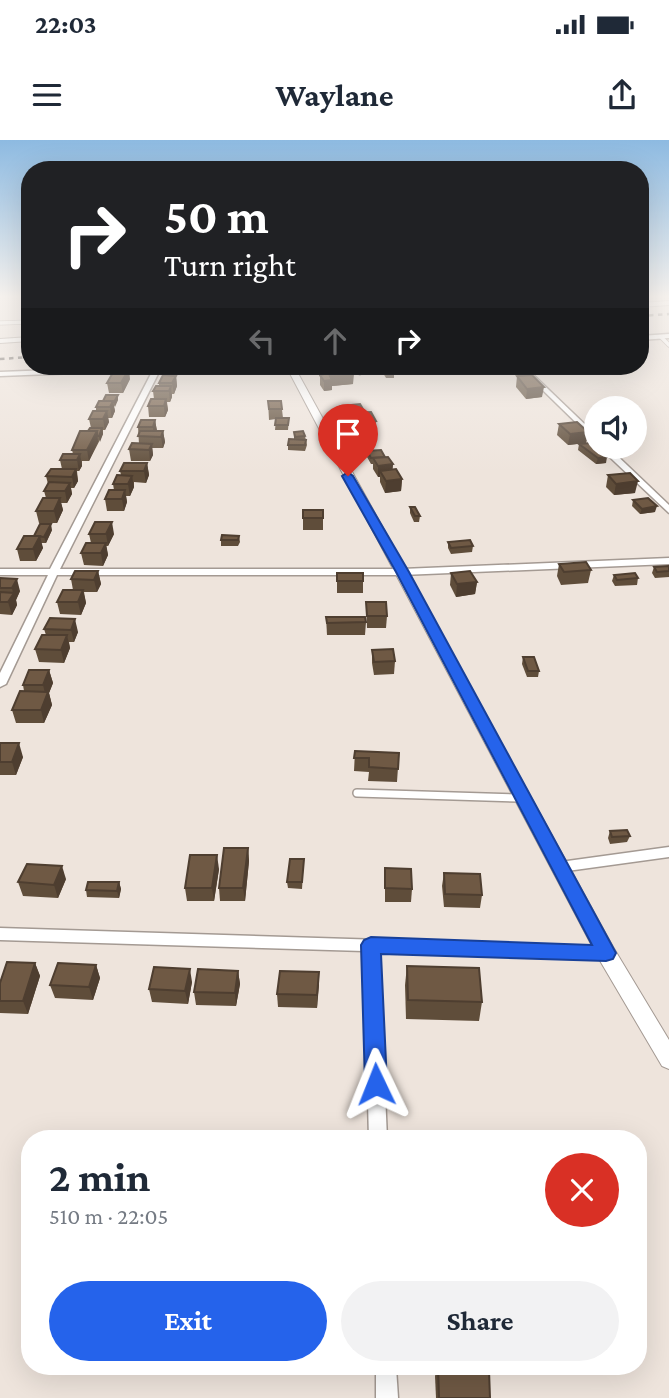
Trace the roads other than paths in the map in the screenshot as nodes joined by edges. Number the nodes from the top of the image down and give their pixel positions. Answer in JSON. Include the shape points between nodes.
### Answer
{"nodes":[{"id":1,"x":21,"y":373,"type":"edge"},
{"id":2,"x":0,"y":374,"type":"edge"},
{"id":3,"x":154,"y":375,"type":"edge"},
{"id":4,"x":294,"y":375,"type":"edge"},
{"id":5,"x":530,"y":375,"type":"edge"},
{"id":6,"x":584,"y":428,"type":"edge"},
{"id":7,"x":616,"y":459,"type":"edge"},
{"id":8,"x":669,"y":510,"type":"edge"},
{"id":9,"x":669,"y":561,"type":"edge"},
{"id":10,"x":0,"y":572,"type":"edge"},
{"id":11,"x":402,"y":572,"type":"junction"},
{"id":12,"x":53,"y":573,"type":"junction"},
{"id":13,"x":0,"y":684,"type":"edge"},
{"id":14,"x":357,"y":793,"type":"dead end"},
{"id":15,"x":523,"y":798,"type":"junction"},
{"id":16,"x":669,"y":852,"type":"edge"},
{"id":17,"x":559,"y":867,"type":"junction"},
{"id":18,"x":0,"y":934,"type":"edge"},
{"id":19,"x":371,"y":945,"type":"junction"},
{"id":20,"x":606,"y":953,"type":"junction"},
{"id":21,"x":669,"y":1059,"type":"edge"},
{"id":22,"x":378,"y":1130,"type":"edge"},
{"id":23,"x":386,"y":1375,"type":"edge"},
{"id":24,"x":387,"y":1398,"type":"edge"}],
"edges":[{"from":1,"to":2,"type":"street"},
{"from":3,"to":12,"type":"street"},
{"from":4,"to":11,"type":"street"},
{"from":5,"to":6,"type":"street"},
{"from":7,"to":8,"type":"street"},
{"from":9,"to":11,"type":"street"},
{"from":10,"to":12,"type":"street"},
{"from":11,"to":12,"type":"street"},
{"from":11,"to":15,"type":"street"},
{"from":12,"to":13,"type":"street"},
{"from":14,"to":15,"type":"lane"},
{"from":15,"to":17,"type":"street"},
{"from":16,"to":17,"type":"street"},
{"from":17,"to":20,"type":"street"},
{"from":18,"to":19,"type":"street"},
{"from":19,"to":20,"type":"street"},
{"from":19,"to":22,"type":"street"},
{"from":20,"to":21,"type":"street"},
{"from":23,"to":24,"type":"street"}]}
